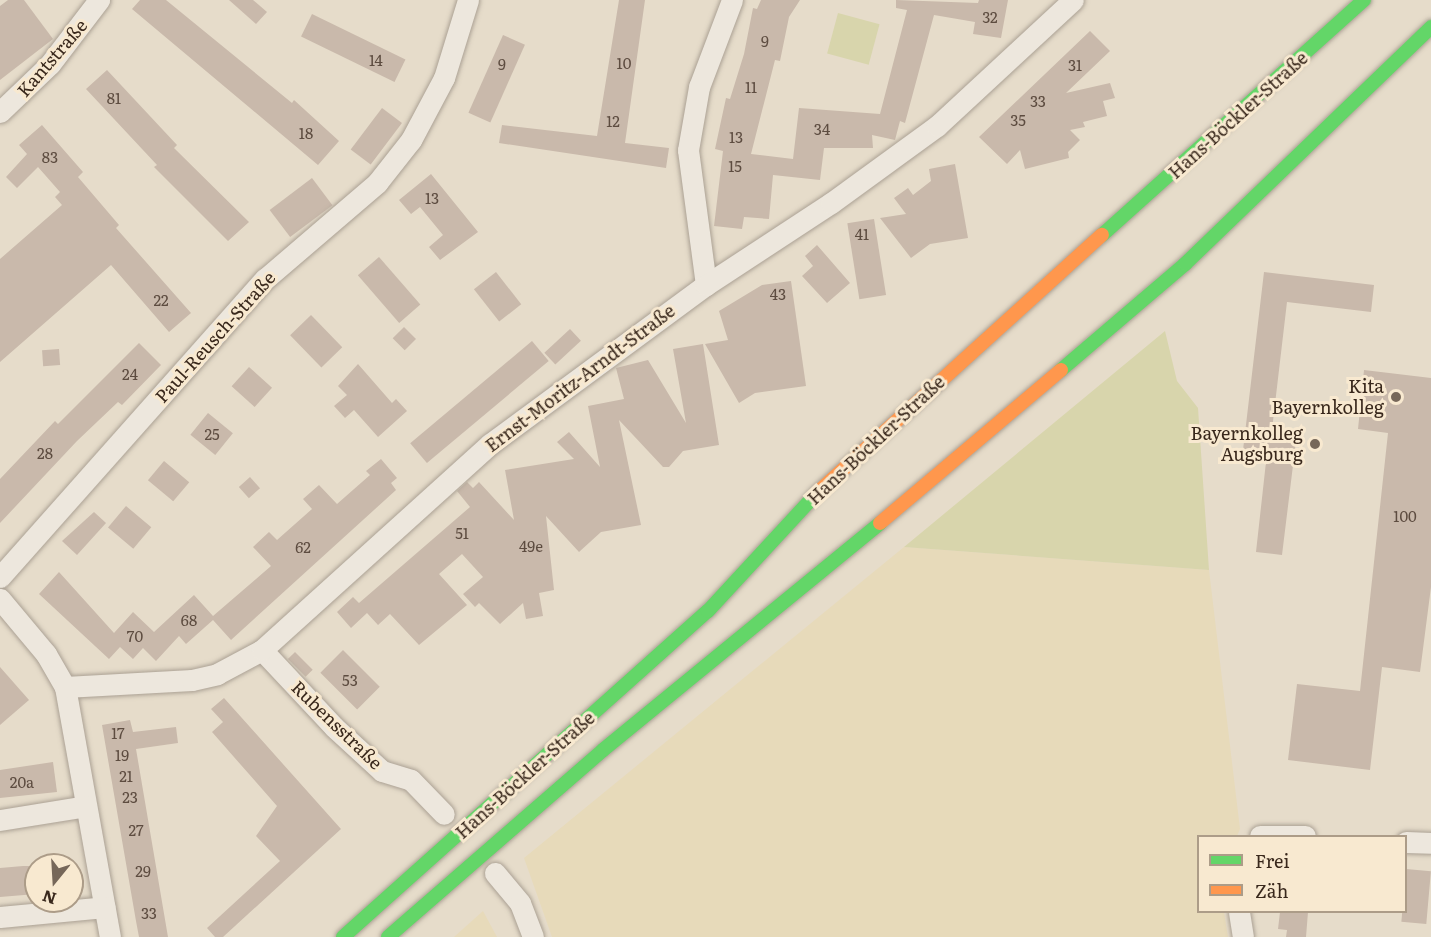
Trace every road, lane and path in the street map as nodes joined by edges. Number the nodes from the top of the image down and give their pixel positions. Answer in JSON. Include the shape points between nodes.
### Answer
{"nodes":[{"id":1,"x":99,"y":0,"type":"edge"},
{"id":2,"x":468,"y":0,"type":"edge"},
{"id":3,"x":732,"y":0,"type":"edge"},
{"id":4,"x":1072,"y":0,"type":"edge"},
{"id":5,"x":1364,"y":0,"type":"edge"},
{"id":6,"x":1431,"y":27,"type":"edge"},
{"id":7,"x":0,"y":112,"type":"edge"},
{"id":8,"x":706,"y":285,"type":"junction"},
{"id":9,"x":0,"y":576,"type":"edge"},
{"id":10,"x":0,"y":599,"type":"edge"},
{"id":11,"x":262,"y":650,"type":"junction"},
{"id":12,"x":65,"y":687,"type":"junction"},
{"id":13,"x":86,"y":806,"type":"junction"},
{"id":14,"x":444,"y":814,"type":"dead end"},
{"id":15,"x":0,"y":820,"type":"edge"},
{"id":16,"x":1407,"y":842,"type":"edge"},
{"id":17,"x":1431,"y":843,"type":"edge"},
{"id":18,"x":495,"y":873,"type":"dead end"},
{"id":19,"x":105,"y":907,"type":"junction"},
{"id":20,"x":1239,"y":913,"type":"edge"},
{"id":21,"x":0,"y":917,"type":"edge"},
{"id":22,"x":110,"y":937,"type":"edge"},
{"id":23,"x":343,"y":937,"type":"edge"},
{"id":24,"x":388,"y":937,"type":"edge"},
{"id":25,"x":533,"y":937,"type":"edge"},
{"id":26,"x":1243,"y":937,"type":"edge"}],
"edges":[{"from":1,"to":7,"type":"street","name":"Kantstraße","via":[[50,64]]},
{"from":2,"to":9,"type":"street","name":"Paul-Reusch-Straße","via":[[444,78],[411,140],[377,183],[265,279]]},
{"from":3,"to":8,"type":"street","via":[[699,87],[688,150]]},
{"from":4,"to":8,"type":"street","name":"Ernst-Moritz-Arndt-Straße","via":[[937,126],[831,203]]},
{"from":5,"to":23,"type":"main road","name":"Hans-Böckler-Straße","via":[[836,473],[708,611]]},
{"from":6,"to":24,"type":"main road","name":"Hans-Böckler-Straße","via":[[1185,264],[810,583],[603,750]]},
{"from":8,"to":11,"type":"street","name":"Ernst-Moritz-Arndt-Straße","via":[[490,444]]},
{"from":10,"to":12,"type":"street","via":[[46,654]]},
{"from":11,"to":12,"type":"street","name":"Ernst-Moritz-Arndt-Straße","via":[[225,670],[192,681]]},
{"from":11,"to":14,"type":"street","name":"Rubensstraße","via":[[382,771],[411,780]]},
{"from":12,"to":13,"type":"street"},
{"from":13,"to":15,"type":"street"},
{"from":13,"to":19,"type":"street"},
{"from":16,"to":17,"type":"street"},
{"from":18,"to":25,"type":"street","via":[[520,903]]},
{"from":19,"to":21,"type":"street"},
{"from":19,"to":22,"type":"street"},
{"from":20,"to":26,"type":"street"}]}
